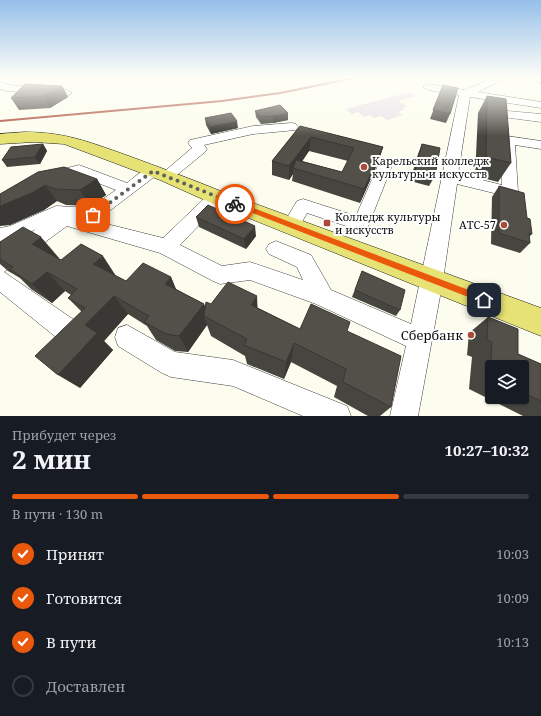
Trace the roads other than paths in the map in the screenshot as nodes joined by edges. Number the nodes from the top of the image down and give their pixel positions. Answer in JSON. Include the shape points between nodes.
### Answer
{"nodes":[{"id":1,"x":464,"y":97,"type":"edge"},
{"id":2,"x":490,"y":97,"type":"edge"},
{"id":3,"x":502,"y":99,"type":"junction"},
{"id":4,"x":541,"y":105,"type":"edge"},
{"id":5,"x":507,"y":115,"type":"junction"},
{"id":6,"x":541,"y":118,"type":"edge"},
{"id":7,"x":292,"y":127,"type":"dead end"},
{"id":8,"x":0,"y":139,"type":"edge"},
{"id":9,"x":507,"y":140,"type":"junction"},
{"id":10,"x":541,"y":145,"type":"edge"},
{"id":11,"x":386,"y":164,"type":"dead end"},
{"id":12,"x":160,"y":173,"type":"junction"},
{"id":13,"x":450,"y":177,"type":"junction"},
{"id":14,"x":43,"y":182,"type":"edge"},
{"id":15,"x":128,"y":189,"type":"junction"},
{"id":16,"x":216,"y":196,"type":"junction"},
{"id":17,"x":292,"y":226,"type":"junction"},
{"id":18,"x":0,"y":235,"type":"edge"},
{"id":19,"x":166,"y":247,"type":"junction"},
{"id":20,"x":276,"y":249,"type":"dead end"},
{"id":21,"x":0,"y":265,"type":"edge"},
{"id":22,"x":0,"y":280,"type":"edge"},
{"id":23,"x":432,"y":280,"type":"junction"},
{"id":24,"x":323,"y":297,"type":"junction"},
{"id":25,"x":541,"y":322,"type":"edge"},
{"id":26,"x":71,"y":332,"type":"edge"},
{"id":27,"x":127,"y":337,"type":"dead end"},
{"id":28,"x":420,"y":340,"type":"junction"},
{"id":29,"x":337,"y":416,"type":"edge"},
{"id":30,"x":404,"y":416,"type":"edge"}],
"edges":[{"from":1,"to":13,"type":"street"},
{"from":2,"to":3,"type":"street"},
{"from":3,"to":4,"type":"street"},
{"from":3,"to":5,"type":"street","via":[[496,108]]},
{"from":5,"to":6,"type":"street"},
{"from":5,"to":9,"type":"street"},
{"from":7,"to":12,"type":"street","via":[[253,130],[195,143],[200,149]]},
{"from":8,"to":12,"type":"main road","via":[[26,137],[67,140]]},
{"from":9,"to":10,"type":"street"},
{"from":9,"to":13,"type":"street","via":[[510,192]]},
{"from":11,"to":17,"type":"street","via":[[361,224],[303,205]]},
{"from":12,"to":15,"type":"street"},
{"from":12,"to":16,"type":"main road"},
{"from":13,"to":23,"type":"street"},
{"from":14,"to":15,"type":"street","via":[[56,175],[79,170]]},
{"from":15,"to":18,"type":"street","via":[[93,215],[56,212],[14,232]]},
{"from":16,"to":17,"type":"main road"},
{"from":16,"to":19,"type":"street"},
{"from":17,"to":23,"type":"main road"},
{"from":19,"to":21,"type":"street","via":[[64,219]]},
{"from":19,"to":24,"type":"street","via":[[220,275],[250,271]]},
{"from":20,"to":24,"type":"street","via":[[304,261]]},
{"from":22,"to":26,"type":"street"},
{"from":23,"to":25,"type":"main road"},
{"from":23,"to":28,"type":"street"},
{"from":24,"to":28,"type":"street"},
{"from":27,"to":29,"type":"street","via":[[171,364],[233,373]]},
{"from":28,"to":30,"type":"street"}]}
